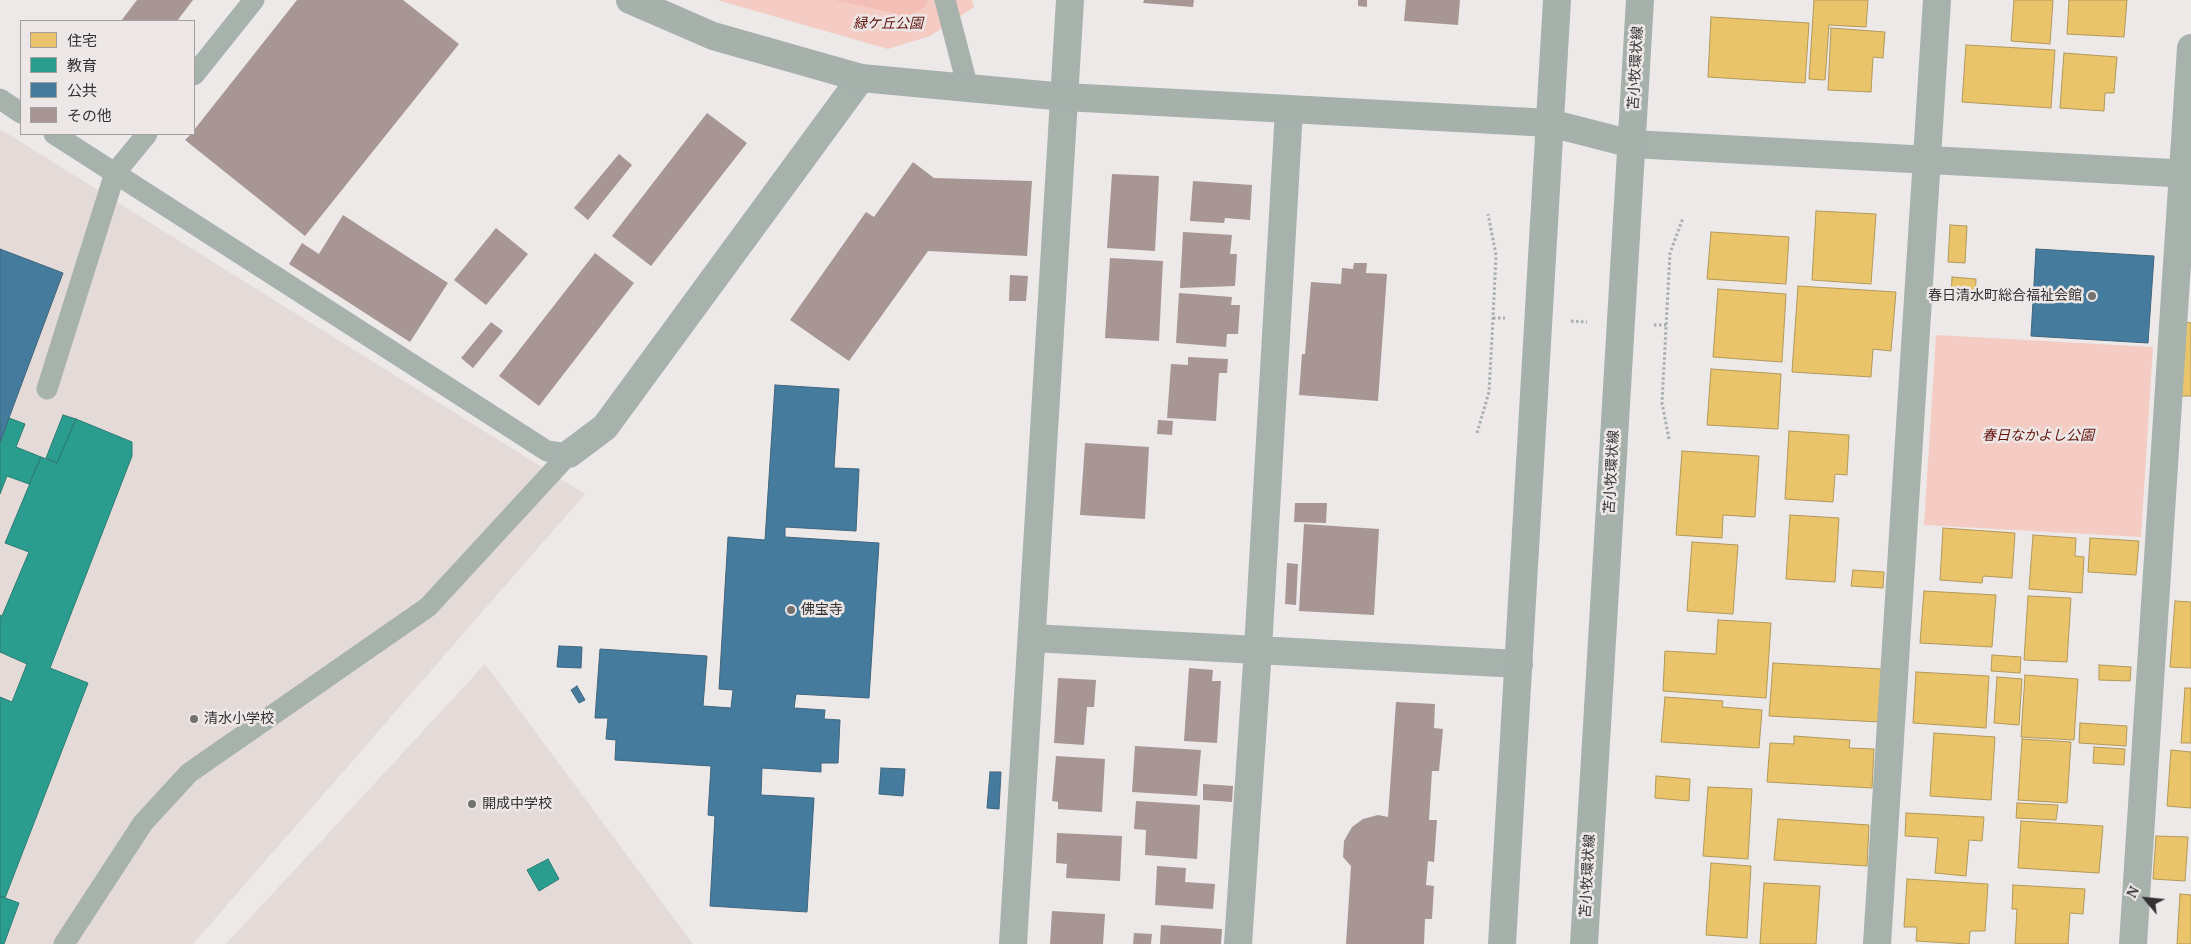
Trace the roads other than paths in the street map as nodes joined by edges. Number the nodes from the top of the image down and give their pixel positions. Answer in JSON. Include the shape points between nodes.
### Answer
{"nodes":[{"id":1,"x":254,"y":0,"type":"edge"},
{"id":2,"x":630,"y":0,"type":"edge"},
{"id":3,"x":945,"y":0,"type":"edge"},
{"id":4,"x":1070,"y":0,"type":"edge"},
{"id":5,"x":1557,"y":0,"type":"edge"},
{"id":6,"x":1640,"y":0,"type":"edge"},
{"id":7,"x":1937,"y":0,"type":"edge"},
{"id":8,"x":2191,"y":48,"type":"edge"},
{"id":9,"x":195,"y":74,"type":"edge"},
{"id":10,"x":861,"y":78,"type":"junction"},
{"id":11,"x":968,"y":88,"type":"junction"},
{"id":12,"x":1065,"y":97,"type":"junction"},
{"id":13,"x":0,"y":99,"type":"edge"},
{"id":14,"x":1289,"y":110,"type":"junction"},
{"id":15,"x":20,"y":112,"type":"edge"},
{"id":16,"x":1550,"y":123,"type":"junction"},
{"id":17,"x":56,"y":135,"type":"edge"},
{"id":18,"x":146,"y":135,"type":"edge"},
{"id":19,"x":1632,"y":144,"type":"junction"},
{"id":20,"x":1927,"y":160,"type":"junction"},
{"id":21,"x":115,"y":173,"type":"junction"},
{"id":22,"x":2187,"y":174,"type":"edge"},
{"id":23,"x":47,"y":388,"type":"dead end"},
{"id":24,"x":568,"y":454,"type":"junction"},
{"id":25,"x":1032,"y":638,"type":"junction"},
{"id":26,"x":1258,"y":649,"type":"junction"},
{"id":27,"x":1519,"y":664,"type":"junction"},
{"id":28,"x":64,"y":944,"type":"edge"},
{"id":29,"x":1013,"y":944,"type":"edge"},
{"id":30,"x":1238,"y":944,"type":"edge"},
{"id":31,"x":1502,"y":944,"type":"edge"},
{"id":32,"x":1584,"y":944,"type":"edge"},
{"id":33,"x":1877,"y":944,"type":"edge"},
{"id":34,"x":2134,"y":944,"type":"edge"}],
"edges":[{"from":1,"to":9,"type":"lane"},
{"from":2,"to":10,"type":"main road","via":[[713,36]]},
{"from":3,"to":11,"type":"lane"},
{"from":4,"to":12,"type":"street"},
{"from":5,"to":16,"type":"main road"},
{"from":6,"to":19,"type":"main road","name":"苫小牧環状線"},
{"from":7,"to":20,"type":"street"},
{"from":8,"to":22,"type":"street"},
{"from":10,"to":11,"type":"main road"},
{"from":10,"to":24,"type":"street","via":[[606,427]]},
{"from":11,"to":12,"type":"main road"},
{"from":12,"to":14,"type":"main road"},
{"from":12,"to":25,"type":"street"},
{"from":13,"to":15,"type":"lane"},
{"from":14,"to":16,"type":"main road"},
{"from":14,"to":26,"type":"street"},
{"from":16,"to":19,"type":"main road"},
{"from":16,"to":27,"type":"main road"},
{"from":17,"to":21,"type":"lane"},
{"from":18,"to":21,"type":"lane"},
{"from":19,"to":20,"type":"street"},
{"from":19,"to":32,"type":"main road","name":"苫小牧環状線"},
{"from":20,"to":22,"type":"street"},
{"from":20,"to":33,"type":"street"},
{"from":21,"to":23,"type":"lane"},
{"from":21,"to":24,"type":"lane","via":[[547,451]]},
{"from":22,"to":34,"type":"street"},
{"from":24,"to":28,"type":"lane","via":[[428,607],[189,773],[143,823]]},
{"from":25,"to":26,"type":"street"},
{"from":25,"to":29,"type":"street"},
{"from":26,"to":27,"type":"street"},
{"from":26,"to":30,"type":"street"},
{"from":27,"to":31,"type":"main road"}]}
